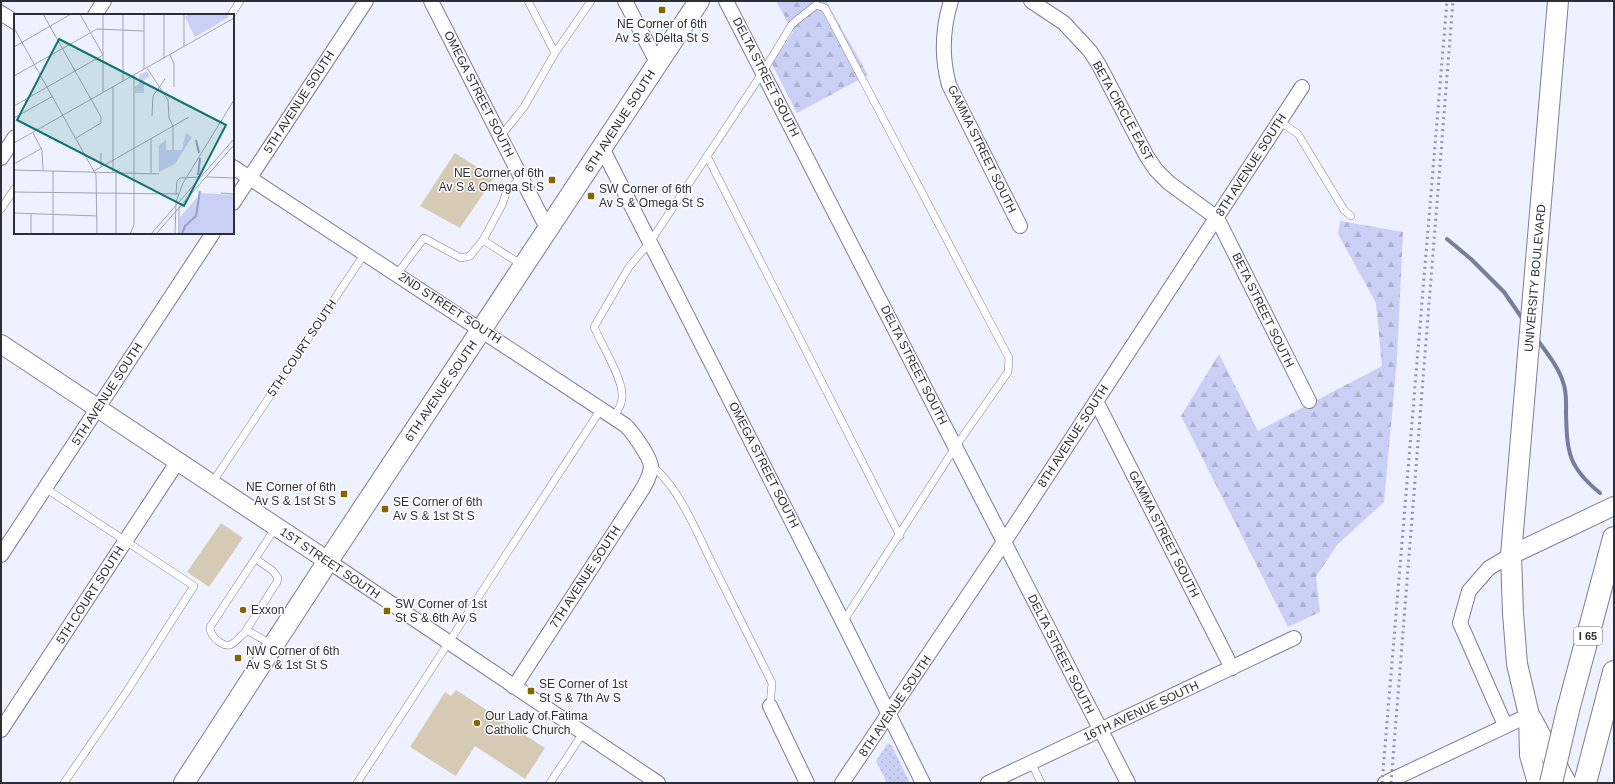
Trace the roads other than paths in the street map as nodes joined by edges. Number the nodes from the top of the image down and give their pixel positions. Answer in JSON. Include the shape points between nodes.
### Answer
{"nodes":[{"id":1,"x":104,"y":1,"type":"edge"},
{"id":2,"x":240,"y":1,"type":"edge"},
{"id":3,"x":366,"y":1,"type":"edge"},
{"id":4,"x":431,"y":1,"type":"edge"},
{"id":5,"x":528,"y":1,"type":"edge"},
{"id":6,"x":591,"y":1,"type":"edge"},
{"id":7,"x":625,"y":1,"type":"edge"},
{"id":8,"x":699,"y":1,"type":"edge"},
{"id":9,"x":726,"y":1,"type":"edge"},
{"id":10,"x":951,"y":1,"type":"edge"},
{"id":11,"x":1032,"y":1,"type":"edge"},
{"id":12,"x":1558,"y":1,"type":"edge"},
{"id":13,"x":1,"y":13,"type":"edge"},
{"id":14,"x":96,"y":14,"type":"edge"},
{"id":15,"x":232,"y":14,"type":"edge"},
{"id":16,"x":14,"y":21,"type":"edge"},
{"id":17,"x":555,"y":53,"type":"junction"},
{"id":18,"x":658,"y":64,"type":"junction"},
{"id":19,"x":763,"y":72,"type":"junction"},
{"id":20,"x":1302,"y":87,"type":"dead end"},
{"id":21,"x":1279,"y":121,"type":"junction"},
{"id":22,"x":500,"y":137,"type":"junction"},
{"id":23,"x":14,"y":138,"type":"edge"},
{"id":24,"x":602,"y":148,"type":"junction"},
{"id":25,"x":707,"y":156,"type":"junction"},
{"id":26,"x":1,"y":158,"type":"edge"},
{"id":27,"x":234,"y":168,"type":"edge"},
{"id":28,"x":521,"y":177,"type":"junction"},
{"id":29,"x":250,"y":178,"type":"junction"},
{"id":30,"x":14,"y":190,"type":"edge"},
{"id":31,"x":234,"y":202,"type":"edge"},
{"id":32,"x":1,"y":209,"type":"edge"},
{"id":33,"x":1351,"y":216,"type":"dead end"},
{"id":34,"x":1217,"y":218,"type":"junction"},
{"id":35,"x":1020,"y":226,"type":"dead end"},
{"id":36,"x":548,"y":230,"type":"junction"},
{"id":37,"x":212,"y":234,"type":"edge"},
{"id":38,"x":483,"y":240,"type":"junction"},
{"id":39,"x":650,"y":242,"type":"junction"},
{"id":40,"x":365,"y":253,"type":"junction"},
{"id":41,"x":524,"y":266,"type":"junction"},
{"id":42,"x":397,"y":274,"type":"junction"},
{"id":43,"x":482,"y":329,"type":"junction"},
{"id":44,"x":2,"y":348,"type":"edge"},
{"id":45,"x":1096,"y":401,"type":"junction"},
{"id":46,"x":1309,"y":402,"type":"dead end"},
{"id":47,"x":98,"y":408,"type":"junction"},
{"id":48,"x":601,"y":409,"type":"junction"},
{"id":49,"x":614,"y":417,"type":"junction"},
{"id":50,"x":956,"y":446,"type":"junction"},
{"id":51,"x":178,"y":461,"type":"junction"},
{"id":52,"x":651,"y":465,"type":"junction"},
{"id":53,"x":212,"y":483,"type":"junction"},
{"id":54,"x":45,"y":488,"type":"junction"},
{"id":55,"x":1614,"y":506,"type":"edge"},
{"id":56,"x":277,"y":526,"type":"junction"},
{"id":57,"x":900,"y":536,"type":"junction"},
{"id":58,"x":1614,"y":538,"type":"edge"},
{"id":59,"x":126,"y":541,"type":"junction"},
{"id":60,"x":1004,"y":542,"type":"junction"},
{"id":61,"x":1,"y":555,"type":"edge"},
{"id":62,"x":1511,"y":555,"type":"junction"},
{"id":63,"x":256,"y":559,"type":"junction"},
{"id":64,"x":328,"y":561,"type":"junction"},
{"id":65,"x":843,"y":622,"type":"junction"},
{"id":66,"x":245,"y":632,"type":"junction"},
{"id":67,"x":1294,"y":638,"type":"dead end"},
{"id":68,"x":449,"y":643,"type":"junction"},
{"id":69,"x":273,"y":645,"type":"junction"},
{"id":70,"x":1232,"y":668,"type":"junction"},
{"id":71,"x":1614,"y":672,"type":"edge"},
{"id":72,"x":514,"y":687,"type":"junction"},
{"id":73,"x":770,"y":706,"type":"joint"},
{"id":74,"x":890,"y":714,"type":"junction"},
{"id":75,"x":1529,"y":715,"type":"junction"},
{"id":76,"x":1505,"y":725,"type":"junction"},
{"id":77,"x":1,"y":730,"type":"edge"},
{"id":78,"x":1100,"y":730,"type":"junction"},
{"id":79,"x":583,"y":733,"type":"junction"},
{"id":80,"x":1031,"y":762,"type":"junction"},
{"id":81,"x":64,"y":783,"type":"edge"},
{"id":82,"x":184,"y":783,"type":"edge"},
{"id":83,"x":357,"y":783,"type":"edge"},
{"id":84,"x":550,"y":783,"type":"edge"},
{"id":85,"x":658,"y":783,"type":"edge"},
{"id":86,"x":807,"y":783,"type":"edge"},
{"id":87,"x":842,"y":783,"type":"edge"},
{"id":88,"x":923,"y":783,"type":"edge"},
{"id":89,"x":988,"y":783,"type":"edge"},
{"id":90,"x":1041,"y":783,"type":"edge"},
{"id":91,"x":1128,"y":783,"type":"edge"},
{"id":92,"x":1385,"y":783,"type":"edge"},
{"id":93,"x":1538,"y":783,"type":"edge"},
{"id":94,"x":1550,"y":783,"type":"edge"},
{"id":95,"x":1566,"y":783,"type":"edge"},
{"id":96,"x":1585,"y":783,"type":"edge"}],
"edges":[{"from":1,"to":14,"type":"street"},
{"from":2,"to":15,"type":"lane"},
{"from":3,"to":29,"type":"street","name":"5TH AVENUE SOUTH"},
{"from":4,"to":22,"type":"street","name":"OMEGA STREET SOUTH"},
{"from":5,"to":17,"type":"lane"},
{"from":6,"to":17,"type":"lane"},
{"from":7,"to":18,"type":"street"},
{"from":8,"to":18,"type":"main road","name":"6TH AVENUE SOUTH"},
{"from":9,"to":19,"type":"street","name":"DELTA STREET SOUTH"},
{"from":10,"to":35,"type":"street","name":"GAMMA STREET SOUTH","via":[[942,50],[949,85]]},
{"from":11,"to":34,"type":"street","name":"BETA CIRCLE EAST","via":[[1064,23],[1090,51],[1156,170],[1169,183]]},
{"from":12,"to":62,"type":"main road","name":"UNIVERSITY BOULEVARD"},
{"from":13,"to":16,"type":"street"},
{"from":17,"to":22,"type":"lane","via":[[524,108]]},
{"from":18,"to":24,"type":"main road","name":"6TH AVENUE SOUTH"},
{"from":19,"to":25,"type":"lane"},
{"from":19,"to":50,"type":"street","name":"DELTA STREET SOUTH"},
{"from":19,"to":50,"type":"lane","via":[[792,24],[816,5],[825,8],[1009,358],[1008,372]]},
{"from":20,"to":21,"type":"street","name":"8TH AVENUE SOUTH"},
{"from":21,"to":33,"type":"lane","via":[[1298,134],[1344,210]]},
{"from":21,"to":34,"type":"street","name":"8TH AVENUE SOUTH"},
{"from":22,"to":28,"type":"street","name":"OMEGA STREET SOUTH"},
{"from":23,"to":26,"type":"street"},
{"from":24,"to":36,"type":"main road","name":"6TH AVENUE SOUTH"},
{"from":24,"to":39,"type":"street","name":"OMEGA STREET SOUTH"},
{"from":25,"to":39,"type":"lane"},
{"from":25,"to":57,"type":"lane"},
{"from":27,"to":29,"type":"street","name":"2ND STREET SOUTH"},
{"from":28,"to":36,"type":"street","name":"OMEGA STREET SOUTH"},
{"from":28,"to":38,"type":"lane","via":[[506,193]]},
{"from":29,"to":31,"type":"street","name":"5TH AVENUE SOUTH"},
{"from":29,"to":40,"type":"street","name":"2ND STREET SOUTH"},
{"from":30,"to":32,"type":"lane"},
{"from":34,"to":45,"type":"street","name":"8TH AVENUE SOUTH"},
{"from":34,"to":46,"type":"street","name":"BETA STREET SOUTH"},
{"from":36,"to":41,"type":"main road","name":"6TH AVENUE SOUTH"},
{"from":37,"to":47,"type":"street","name":"5TH AVENUE SOUTH"},
{"from":38,"to":41,"type":"lane"},
{"from":38,"to":42,"type":"lane","via":[[470,256],[461,258],[424,238]]},
{"from":39,"to":49,"type":"lane","via":[[629,267],[594,327],[620,383],[621,404]]},
{"from":39,"to":65,"type":"street","name":"OMEGA STREET SOUTH"},
{"from":40,"to":42,"type":"street","name":"2ND STREET SOUTH"},
{"from":40,"to":53,"type":"lane","name":"5TH COURT SOUTH"},
{"from":41,"to":43,"type":"main road","name":"6TH AVENUE SOUTH"},
{"from":42,"to":43,"type":"street","name":"2ND STREET SOUTH"},
{"from":43,"to":48,"type":"street","name":"2ND STREET SOUTH"},
{"from":43,"to":64,"type":"main road","name":"6TH AVENUE SOUTH"},
{"from":44,"to":47,"type":"street","name":"1ST STREET SOUTH"},
{"from":45,"to":60,"type":"street","name":"8TH AVENUE SOUTH"},
{"from":45,"to":70,"type":"street","name":"GAMMA STREET SOUTH"},
{"from":47,"to":51,"type":"street","name":"1ST STREET SOUTH"},
{"from":47,"to":54,"type":"street","name":"5TH AVENUE SOUTH"},
{"from":48,"to":49,"type":"street","name":"2ND STREET SOUTH"},
{"from":48,"to":68,"type":"lane"},
{"from":49,"to":52,"type":"street","name":"2ND STREET SOUTH","via":[[632,430]]},
{"from":50,"to":57,"type":"lane"},
{"from":50,"to":60,"type":"street","name":"DELTA STREET SOUTH"},
{"from":51,"to":53,"type":"street","name":"1ST STREET SOUTH"},
{"from":51,"to":59,"type":"street","name":"5TH COURT SOUTH"},
{"from":52,"to":72,"type":"street","name":"7TH AVENUE SOUTH","via":[[649,478],[640,493]]},
{"from":52,"to":73,"type":"lane","via":[[662,473],[671,485],[772,683]]},
{"from":53,"to":56,"type":"street","name":"1ST STREET SOUTH"},
{"from":54,"to":59,"type":"lane"},
{"from":54,"to":61,"type":"street","name":"5TH AVENUE SOUTH"},
{"from":55,"to":62,"type":"street"},
{"from":56,"to":63,"type":"lane"},
{"from":56,"to":64,"type":"street","name":"1ST STREET SOUTH"},
{"from":57,"to":65,"type":"lane"},
{"from":58,"to":94,"type":"highway","number":"I 65","bridge":true},
{"from":59,"to":77,"type":"street","name":"5TH COURT SOUTH"},
{"from":59,"to":81,"type":"lane","via":[[194,586]]},
{"from":60,"to":74,"type":"street","name":"8TH AVENUE SOUTH"},
{"from":60,"to":78,"type":"street","name":"DELTA STREET SOUTH"},
{"from":62,"to":75,"type":"main road","name":"UNIVERSITY BOULEVARD","via":[[1518,664]]},
{"from":62,"to":76,"type":"street","via":[[1489,568],[1469,591],[1460,623]]},
{"from":63,"to":66,"type":"lane","via":[[273,571],[278,582]]},
{"from":63,"to":66,"type":"lane","via":[[210,627],[214,637],[224,645],[233,644]]},
{"from":64,"to":68,"type":"street","name":"1ST STREET SOUTH"},
{"from":64,"to":69,"type":"main road","name":"6TH AVENUE SOUTH"},
{"from":65,"to":74,"type":"street","name":"OMEGA STREET SOUTH"},
{"from":66,"to":69,"type":"lane","via":[[250,632]]},
{"from":67,"to":70,"type":"street","name":"16TH AVENUE SOUTH"},
{"from":68,"to":72,"type":"street","name":"1ST STREET SOUTH"},
{"from":68,"to":83,"type":"lane"},
{"from":69,"to":82,"type":"main road","name":"6TH AVENUE SOUTH"},
{"from":70,"to":78,"type":"street","name":"16TH AVENUE SOUTH"},
{"from":71,"to":96,"type":"highway"},
{"from":72,"to":79,"type":"street","name":"1ST STREET SOUTH"},
{"from":73,"to":86,"type":"street"},
{"from":74,"to":87,"type":"street","name":"8TH AVENUE SOUTH"},
{"from":74,"to":88,"type":"street","name":"OMEGA STREET SOUTH"},
{"from":75,"to":76,"type":"street"},
{"from":75,"to":93,"type":"main road","via":[[1530,755]]},
{"from":75,"to":95,"type":"main road"},
{"from":76,"to":92,"type":"street"},
{"from":78,"to":80,"type":"street","name":"16TH AVENUE SOUTH"},
{"from":78,"to":91,"type":"street"},
{"from":79,"to":84,"type":"lane"},
{"from":79,"to":85,"type":"street","name":"1ST STREET SOUTH"},
{"from":80,"to":89,"type":"street","name":"16TH AVENUE SOUTH"},
{"from":80,"to":90,"type":"lane"}]}
